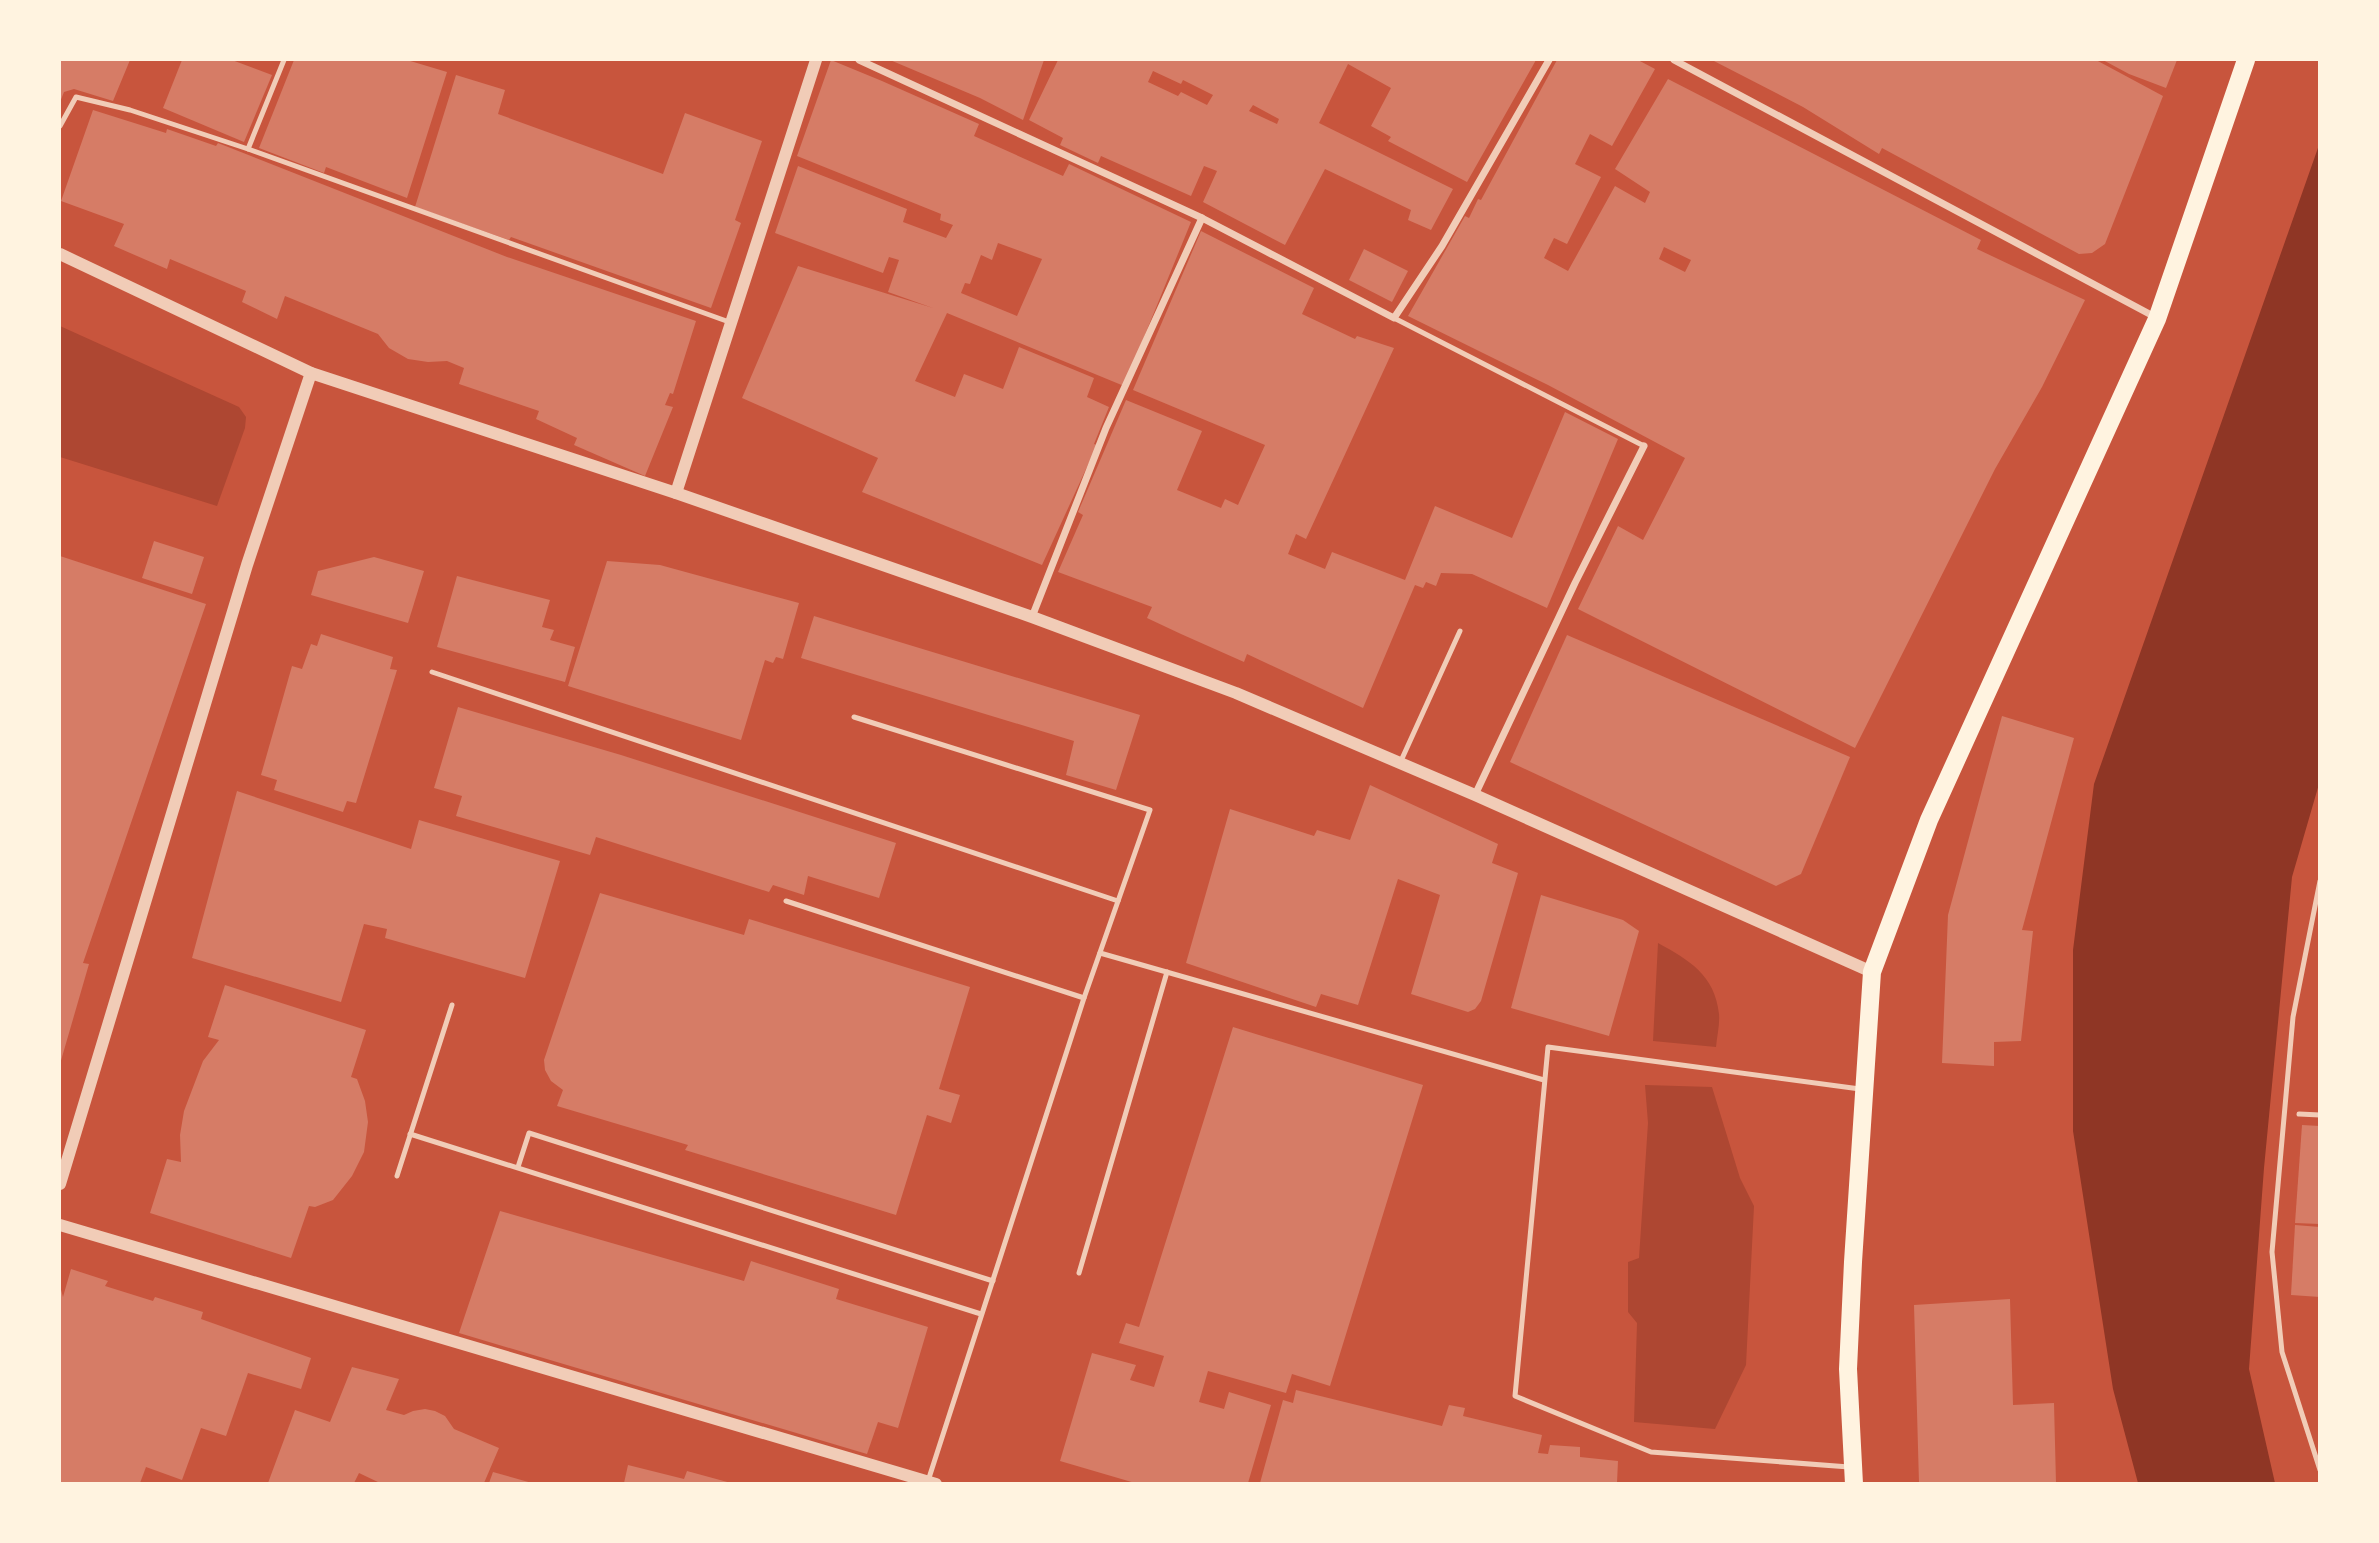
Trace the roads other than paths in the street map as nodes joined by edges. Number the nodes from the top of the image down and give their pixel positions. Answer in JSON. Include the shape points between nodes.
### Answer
{"nodes":[{"id":1,"x":284,"y":60,"type":"edge"},
{"id":2,"x":817,"y":60,"type":"edge"},
{"id":3,"x":859,"y":60,"type":"edge"},
{"id":4,"x":1549,"y":60,"type":"edge"},
{"id":5,"x":1674,"y":60,"type":"edge"},
{"id":6,"x":2246,"y":60,"type":"edge"},
{"id":7,"x":60,"y":126,"type":"edge"},
{"id":8,"x":248,"y":149,"type":"junction"},
{"id":9,"x":1202,"y":218,"type":"junction"},
{"id":10,"x":60,"y":254,"type":"edge"},
{"id":11,"x":1394,"y":318,"type":"junction"},
{"id":12,"x":2157,"y":318,"type":"junction"},
{"id":13,"x":732,"y":323,"type":"junction"},
{"id":14,"x":311,"y":373,"type":"junction"},
{"id":15,"x":1644,"y":446,"type":"joint"},
{"id":16,"x":676,"y":493,"type":"junction"},
{"id":17,"x":1032,"y":617,"type":"junction"},
{"id":18,"x":1460,"y":631,"type":"dead end"},
{"id":19,"x":432,"y":672,"type":"dead end"},
{"id":20,"x":854,"y":717,"type":"dead end"},
{"id":21,"x":1400,"y":763,"type":"junction"},
{"id":22,"x":1475,"y":795,"type":"junction"},
{"id":23,"x":2319,"y":881,"type":"edge"},
{"id":24,"x":786,"y":901,"type":"dead end"},
{"id":25,"x":1118,"y":901,"type":"junction"},
{"id":26,"x":1100,"y":953,"type":"junction"},
{"id":27,"x":1167,"y":972,"type":"junction"},
{"id":28,"x":1872,"y":972,"type":"junction"},
{"id":29,"x":1084,"y":998,"type":"junction"},
{"id":30,"x":452,"y":1005,"type":"dead end"},
{"id":31,"x":1544,"y":1080,"type":"junction"},
{"id":32,"x":1863,"y":1090,"type":"junction"},
{"id":33,"x":2299,"y":1114,"type":"dead end"},
{"id":34,"x":2319,"y":1115,"type":"edge"},
{"id":35,"x":410,"y":1134,"type":"junction"},
{"id":36,"x":518,"y":1167,"type":"junction"},
{"id":37,"x":397,"y":1176,"type":"dead end"},
{"id":38,"x":60,"y":1184,"type":"edge"},
{"id":39,"x":60,"y":1225,"type":"edge"},
{"id":40,"x":1079,"y":1273,"type":"dead end"},
{"id":41,"x":993,"y":1281,"type":"junction"},
{"id":42,"x":981,"y":1314,"type":"junction"},
{"id":43,"x":2319,"y":1470,"type":"edge"},
{"id":44,"x":1853,"y":1475,"type":"edge"},
{"id":45,"x":932,"y":1482,"type":"edge"}],
"edges":[{"from":1,"to":8,"type":"lane"},
{"from":2,"to":13,"type":"street"},
{"from":3,"to":9,"type":"street"},
{"from":4,"to":11,"type":"street","via":[[1447,238]]},
{"from":5,"to":12,"type":"street"},
{"from":6,"to":12,"type":"main road"},
{"from":7,"to":8,"type":"lane","via":[[76,97]]},
{"from":8,"to":13,"type":"lane"},
{"from":9,"to":11,"type":"street"},
{"from":9,"to":17,"type":"street","via":[[1106,428]]},
{"from":10,"to":14,"type":"street"},
{"from":11,"to":15,"type":"lane"},
{"from":12,"to":28,"type":"main road","via":[[1929,820]]},
{"from":13,"to":16,"type":"street"},
{"from":14,"to":16,"type":"street"},
{"from":14,"to":38,"type":"street","via":[[247,565]]},
{"from":15,"to":22,"type":"street"},
{"from":16,"to":17,"type":"street"},
{"from":17,"to":21,"type":"street","via":[[1236,693]]},
{"from":18,"to":21,"type":"lane"},
{"from":19,"to":25,"type":"lane"},
{"from":20,"to":25,"type":"lane","via":[[1150,810]]},
{"from":21,"to":22,"type":"street"},
{"from":22,"to":28,"type":"street"},
{"from":23,"to":43,"type":"lane","via":[[2293,1017],[2272,1252],[2282,1352]]},
{"from":24,"to":29,"type":"lane"},
{"from":25,"to":26,"type":"lane"},
{"from":26,"to":27,"type":"lane"},
{"from":26,"to":29,"type":"lane"},
{"from":27,"to":31,"type":"lane"},
{"from":27,"to":40,"type":"lane"},
{"from":28,"to":32,"type":"main road"},
{"from":29,"to":41,"type":"lane"},
{"from":30,"to":35,"type":"lane"},
{"from":31,"to":32,"type":"lane","via":[[1548,1047]]},
{"from":31,"to":44,"type":"lane","via":[[1515,1396],[1651,1452]]},
{"from":32,"to":44,"type":"main road","via":[[1848,1369]]},
{"from":33,"to":34,"type":"lane"},
{"from":35,"to":36,"type":"lane"},
{"from":35,"to":37,"type":"lane"},
{"from":36,"to":41,"type":"lane","via":[[530,1133]]},
{"from":36,"to":42,"type":"lane"},
{"from":39,"to":45,"type":"street"},
{"from":41,"to":42,"type":"lane"},
{"from":42,"to":45,"type":"lane"}]}
